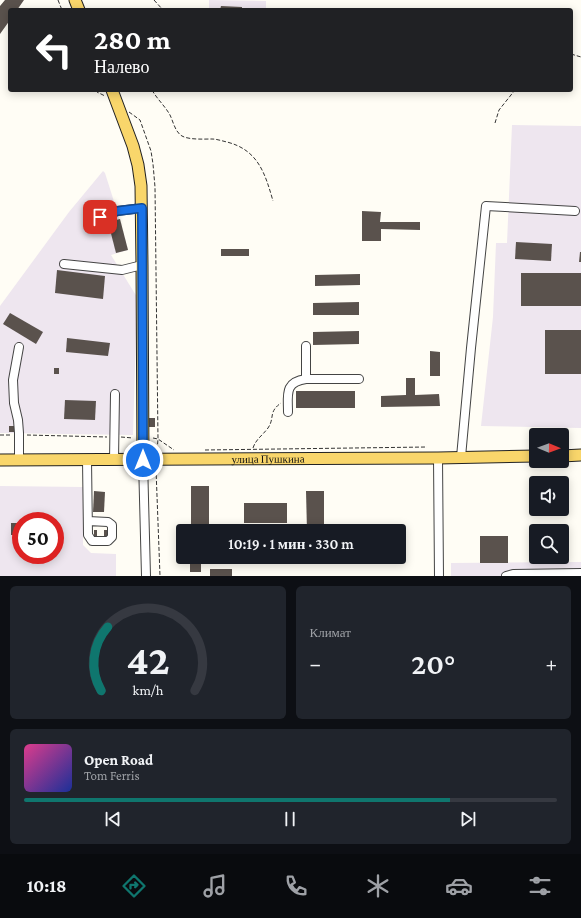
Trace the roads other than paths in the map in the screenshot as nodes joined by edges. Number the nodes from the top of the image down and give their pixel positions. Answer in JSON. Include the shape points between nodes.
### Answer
{"nodes":[{"id":1,"x":113,"y":92,"type":"edge"},
{"id":2,"x":142,"y":208,"type":"junction"},
{"id":3,"x":575,"y":212,"type":"dead end"},
{"id":4,"x":100,"y":217,"type":"dead end"},
{"id":5,"x":64,"y":264,"type":"dead end"},
{"id":6,"x":142,"y":265,"type":"junction"},
{"id":7,"x":306,"y":346,"type":"dead end"},
{"id":8,"x":19,"y":347,"type":"dead end"},
{"id":9,"x":306,"y":379,"type":"junction"},
{"id":10,"x":359,"y":379,"type":"dead end"},
{"id":11,"x":115,"y":394,"type":"dead end"},
{"id":12,"x":288,"y":412,"type":"dead end"},
{"id":13,"x":529,"y":456,"type":"edge"},
{"id":14,"x":569,"y":456,"type":"edge"},
{"id":15,"x":581,"y":456,"type":"edge"},
{"id":16,"x":461,"y":457,"type":"junction"},
{"id":17,"x":438,"y":458,"type":"junction"},
{"id":18,"x":0,"y":460,"type":"edge"},
{"id":19,"x":19,"y":460,"type":"junction"},
{"id":20,"x":88,"y":460,"type":"junction"},
{"id":21,"x":114,"y":460,"type":"junction"},
{"id":22,"x":143,"y":460,"type":"junction"},
{"id":23,"x":88,"y":521,"type":"dead end"},
{"id":24,"x":581,"y":574,"type":"edge"},
{"id":25,"x":146,"y":576,"type":"edge"},
{"id":26,"x":439,"y":576,"type":"edge"},
{"id":27,"x":506,"y":576,"type":"edge"}],
"edges":[{"from":1,"to":2,"type":"main road","via":[[136,155]]},
{"from":2,"to":4,"type":"street","via":[[118,211]]},
{"from":2,"to":6,"type":"main road"},
{"from":3,"to":16,"type":"street","via":[[486,206]]},
{"from":5,"to":6,"type":"street","via":[[122,270]]},
{"from":6,"to":22,"type":"main road"},
{"from":7,"to":9,"type":"street"},
{"from":8,"to":19,"type":"street","via":[[13,380]]},
{"from":9,"to":10,"type":"street"},
{"from":9,"to":12,"type":"street","via":[[293,382],[290,387]]},
{"from":11,"to":21,"type":"street"},
{"from":13,"to":16,"type":"main road","name":"улица Пушкина"},
{"from":14,"to":15,"type":"main road"},
{"from":16,"to":17,"type":"main road","name":"улица Пушкина"},
{"from":17,"to":22,"type":"main road","name":"улица Пушкина"},
{"from":17,"to":26,"type":"street"},
{"from":18,"to":19,"type":"main road","name":"улица Пушкина"},
{"from":19,"to":20,"type":"main road","name":"улица Пушкина"},
{"from":20,"to":21,"type":"main road","name":"улица Пушкина"},
{"from":20,"to":23,"type":"street"},
{"from":21,"to":22,"type":"main road","name":"улица Пушкина"},
{"from":22,"to":25,"type":"street"},
{"from":24,"to":27,"type":"street"}]}
